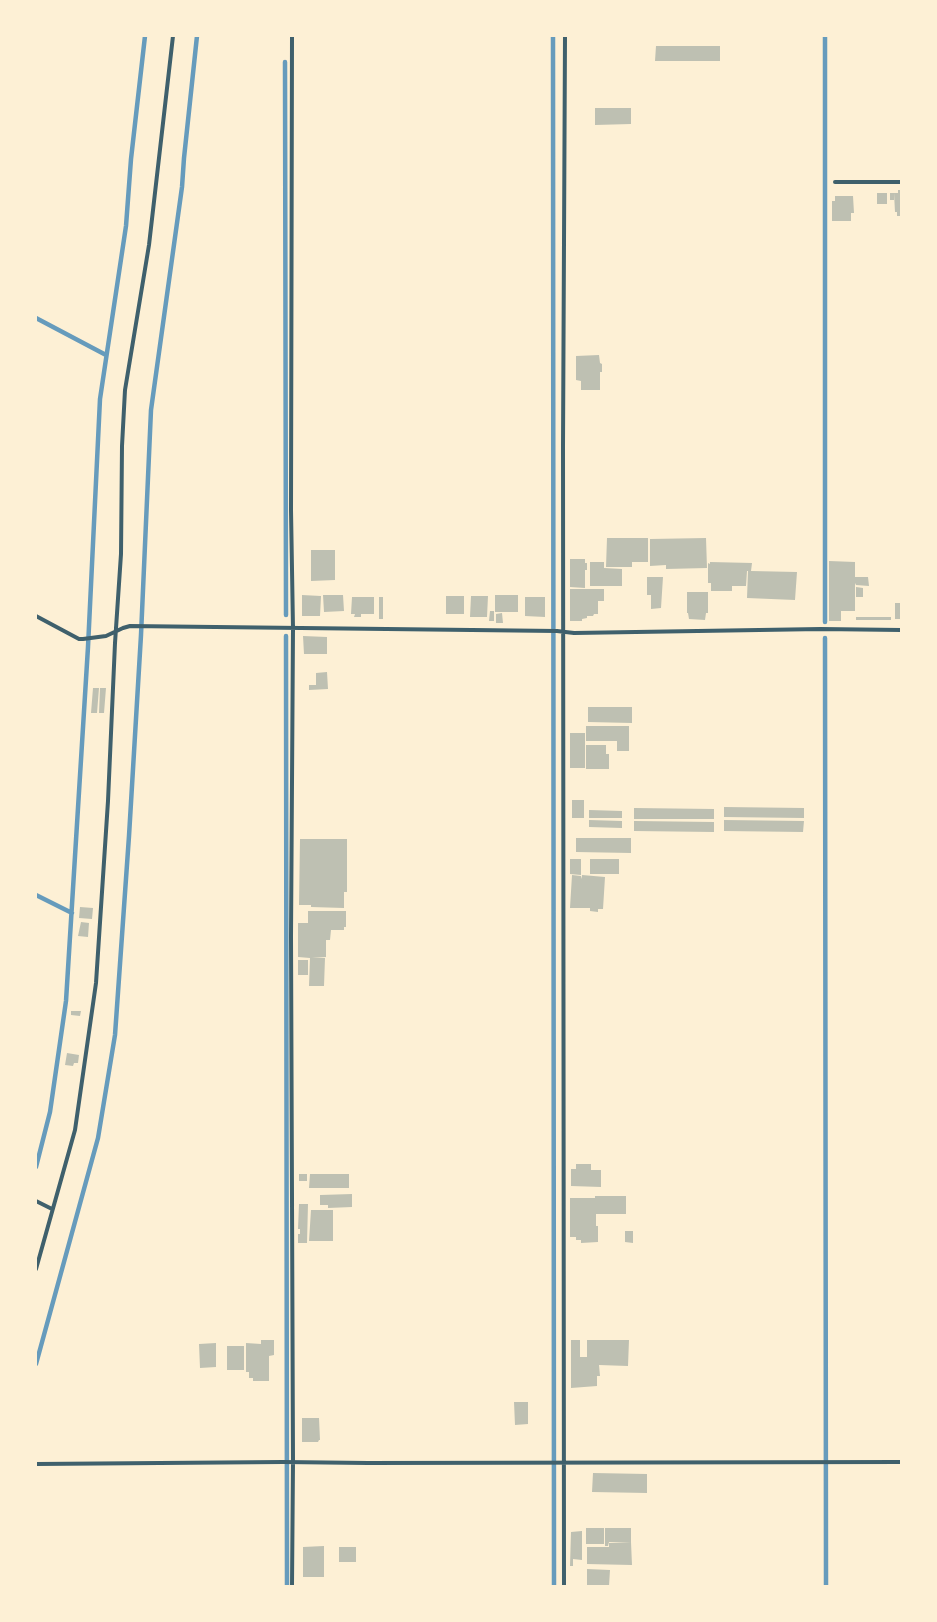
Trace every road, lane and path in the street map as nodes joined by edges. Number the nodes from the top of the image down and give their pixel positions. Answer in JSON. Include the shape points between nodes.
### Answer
{"nodes":[{"id":1,"x":173,"y":36,"type":"edge"},
{"id":2,"x":292,"y":36,"type":"edge"},
{"id":3,"x":565,"y":36,"type":"edge"},
{"id":4,"x":835,"y":182,"type":"dead end"},
{"id":5,"x":901,"y":182,"type":"edge"},
{"id":6,"x":36,"y":616,"type":"edge"},
{"id":7,"x":293,"y":628,"type":"junction"},
{"id":8,"x":901,"y":630,"type":"edge"},
{"id":9,"x":563,"y":631,"type":"junction"},
{"id":10,"x":116,"y":632,"type":"junction"},
{"id":11,"x":36,"y":1201,"type":"edge"},
{"id":12,"x":52,"y":1209,"type":"junction"},
{"id":13,"x":36,"y":1269,"type":"edge"},
{"id":14,"x":291,"y":1462,"type":"junction"},
{"id":15,"x":564,"y":1462,"type":"junction"},
{"id":16,"x":901,"y":1462,"type":"edge"},
{"id":17,"x":36,"y":1464,"type":"edge"},
{"id":18,"x":292,"y":1586,"type":"edge"},
{"id":19,"x":564,"y":1586,"type":"edge"}],
"edges":[{"from":1,"to":10,"type":"street","via":[[149,245],[125,390],[121,554]]},
{"from":2,"to":7,"type":"street"},
{"from":3,"to":9,"type":"street"},
{"from":4,"to":5,"type":"street"},
{"from":6,"to":10,"type":"street","via":[[79,639],[106,636]]},
{"from":7,"to":9,"type":"street"},
{"from":7,"to":10,"type":"street","via":[[136,626],[122,628]]},
{"from":7,"to":14,"type":"street"},
{"from":8,"to":9,"type":"street","via":[[574,633]]},
{"from":9,"to":15,"type":"street"},
{"from":10,"to":12,"type":"street","via":[[96,983],[75,1130]]},
{"from":11,"to":12,"type":"street"},
{"from":12,"to":13,"type":"street"},
{"from":14,"to":15,"type":"street"},
{"from":14,"to":17,"type":"street"},
{"from":14,"to":18,"type":"street"},
{"from":15,"to":16,"type":"street"},
{"from":15,"to":19,"type":"street"}]}
